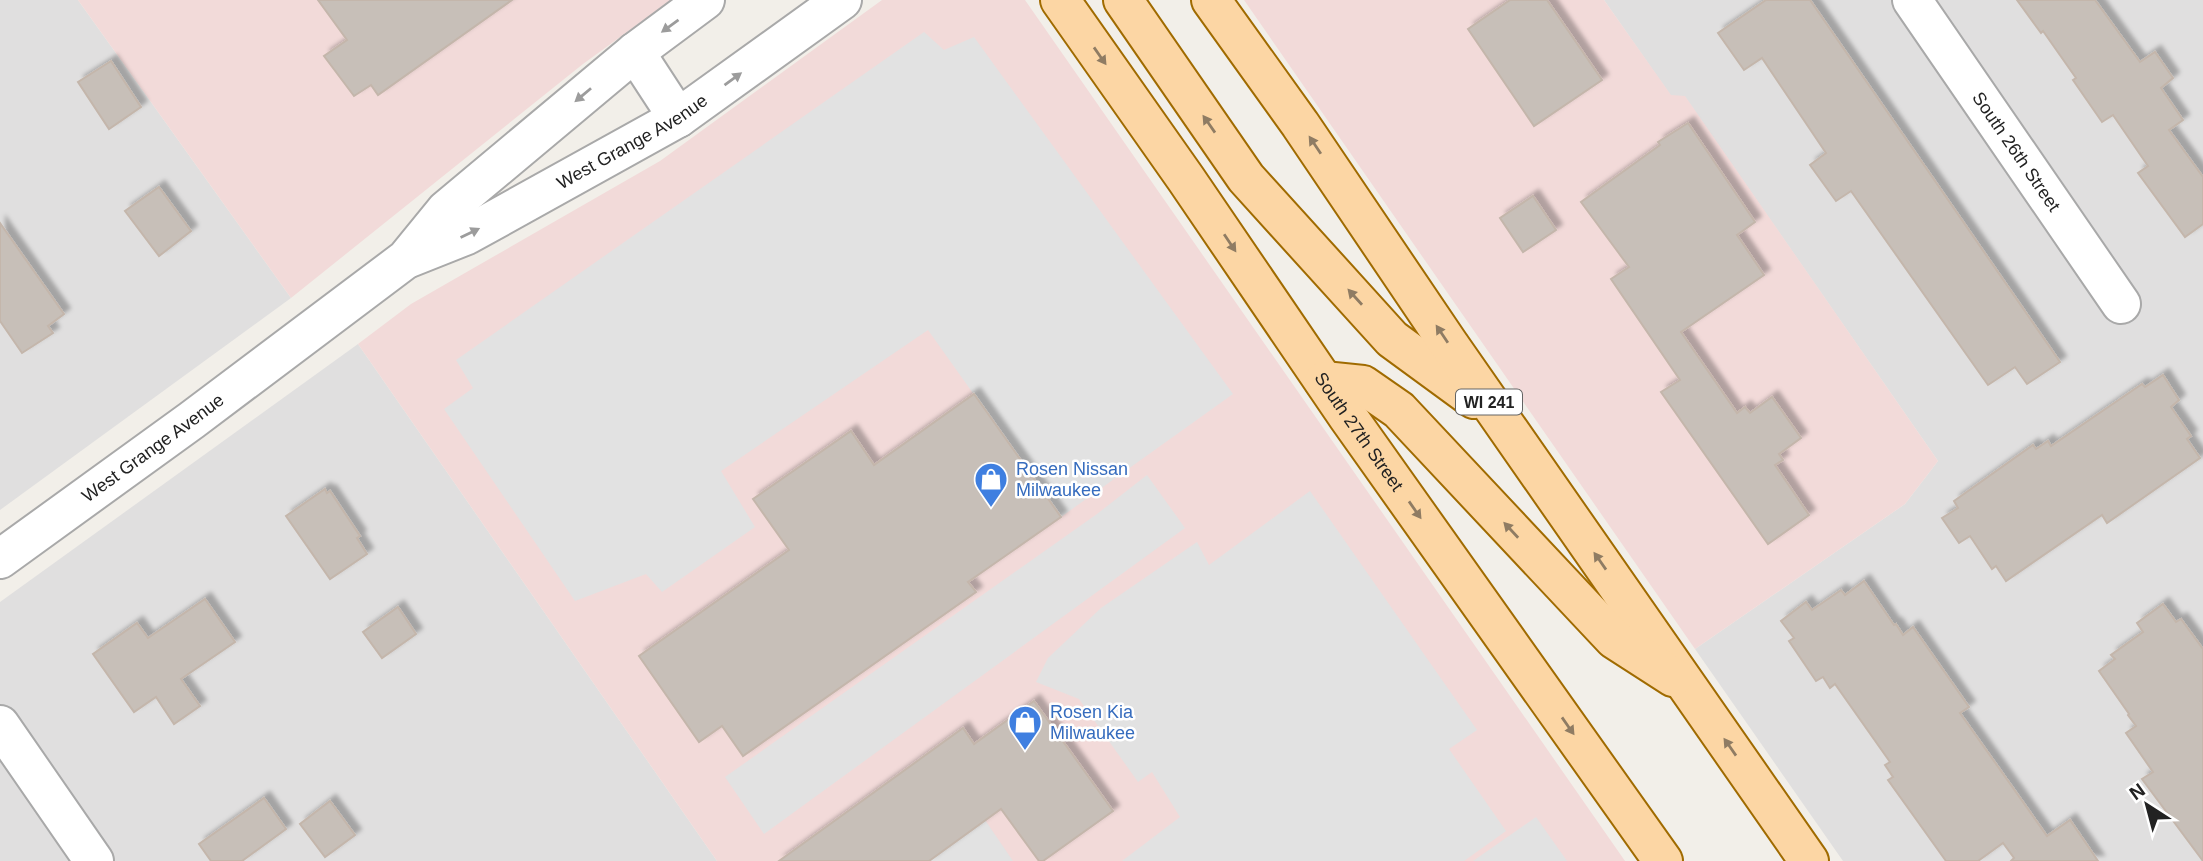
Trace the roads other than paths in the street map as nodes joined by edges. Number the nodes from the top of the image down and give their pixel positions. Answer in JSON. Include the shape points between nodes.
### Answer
{"nodes":[{"id":1,"x":705,"y":0,"type":"edge"},
{"id":2,"x":842,"y":0,"type":"edge"},
{"id":3,"x":1060,"y":0,"type":"edge"},
{"id":4,"x":1123,"y":0,"type":"edge"},
{"id":5,"x":1211,"y":0,"type":"edge"},
{"id":6,"x":1912,"y":0,"type":"edge"},
{"id":7,"x":635,"y":52,"type":"junction"},
{"id":8,"x":678,"y":118,"type":"junction"},
{"id":9,"x":407,"y":259,"type":"junction"},
{"id":10,"x":2121,"y":304,"type":"dead end"},
{"id":11,"x":1324,"y":381,"type":"junction"},
{"id":12,"x":1501,"y":419,"type":"junction"},
{"id":13,"x":0,"y":559,"type":"edge"},
{"id":14,"x":1689,"y":688,"type":"junction"},
{"id":15,"x":0,"y":725,"type":"edge"},
{"id":16,"x":94,"y":861,"type":"edge"},
{"id":17,"x":1663,"y":861,"type":"edge"},
{"id":18,"x":1810,"y":861,"type":"edge"}],
"edges":[{"from":1,"to":7,"type":"street","name":"West Grange Avenue","one_way":true},
{"from":8,"to":2,"type":"street","name":"West Grange Avenue","one_way":true},
{"from":3,"to":11,"type":"main road","name":"South 27th Street","one_way":true},
{"from":12,"to":4,"type":"main road","one_way":true,"via":[[1392,338],[1246,178]]},
{"from":12,"to":5,"type":"main road","number":"WI 241","one_way":true},
{"from":6,"to":10,"type":"street","name":"South 26th Street"},
{"from":7,"to":8,"type":"street"},
{"from":7,"to":9,"type":"street","name":"West Grange Avenue","one_way":true,"via":[[446,210]]},
{"from":9,"to":8,"type":"street","name":"West Grange Avenue","one_way":true,"via":[[467,236]]},
{"from":9,"to":13,"type":"street","name":"West Grange Avenue"},
{"from":14,"to":11,"type":"main road","one_way":true,"via":[[1614,639],[1399,410],[1363,385]]},
{"from":11,"to":17,"type":"main road","name":"South 27th Street","one_way":true},
{"from":14,"to":12,"type":"main road","number":"WI 241","one_way":true},
{"from":18,"to":14,"type":"main road","number":"WI 241","one_way":true},
{"from":15,"to":16,"type":"street"}]}
